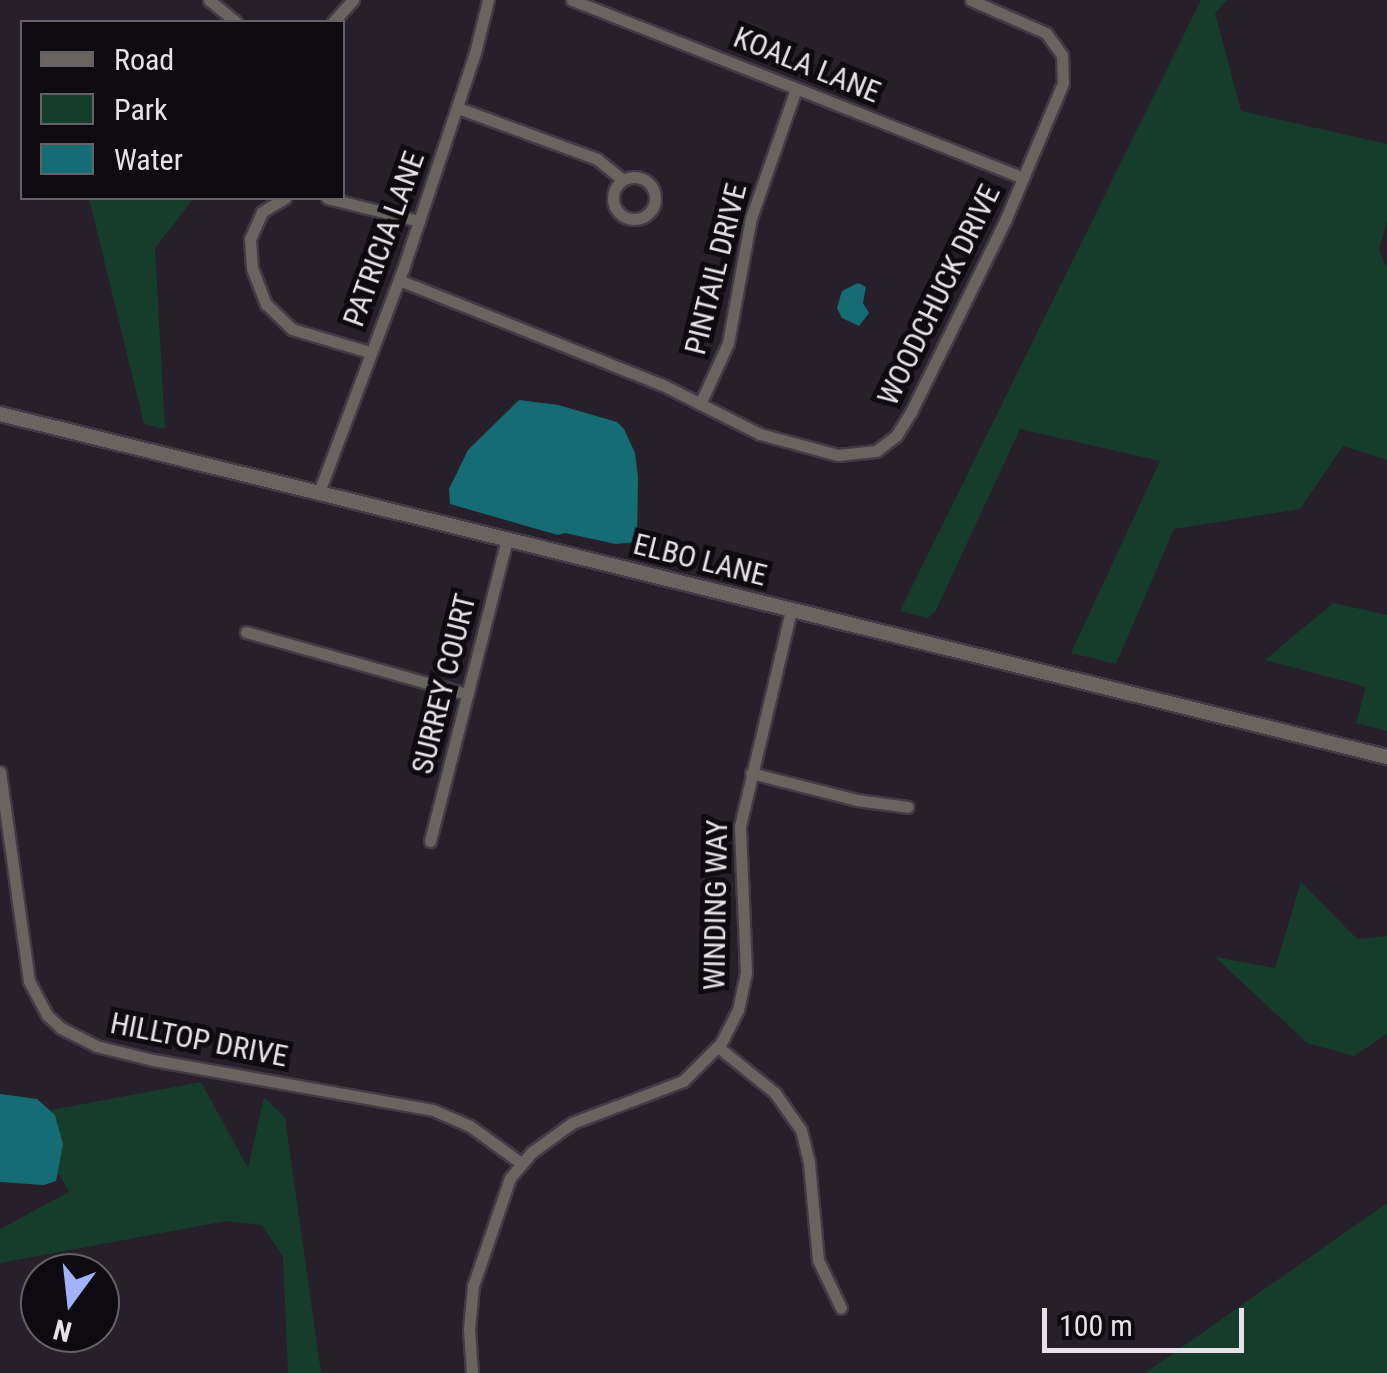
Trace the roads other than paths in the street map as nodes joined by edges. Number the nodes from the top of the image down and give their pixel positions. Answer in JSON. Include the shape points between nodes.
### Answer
{"nodes":[{"id":1,"x":209,"y":0,"type":"edge"},
{"id":2,"x":353,"y":0,"type":"edge"},
{"id":3,"x":488,"y":0,"type":"edge"},
{"id":4,"x":572,"y":0,"type":"edge"},
{"id":5,"x":971,"y":0,"type":"edge"},
{"id":6,"x":234,"y":20,"type":"edge"},
{"id":7,"x":335,"y":20,"type":"edge"},
{"id":8,"x":796,"y":89,"type":"junction"},
{"id":9,"x":458,"y":108,"type":"junction"},
{"id":10,"x":1023,"y":178,"type":"junction"},
{"id":11,"x":622,"y":180,"type":"dead end"},
{"id":12,"x":282,"y":200,"type":"edge"},
{"id":13,"x":335,"y":200,"type":"edge"},
{"id":14,"x":418,"y":221,"type":"junction"},
{"id":15,"x":399,"y":280,"type":"junction"},
{"id":16,"x":369,"y":352,"type":"junction"},
{"id":17,"x":700,"y":404,"type":"junction"},
{"id":18,"x":0,"y":414,"type":"edge"},
{"id":19,"x":319,"y":492,"type":"junction"},
{"id":20,"x":507,"y":539,"type":"junction"},
{"id":21,"x":790,"y":611,"type":"junction"},
{"id":22,"x":246,"y":632,"type":"dead end"},
{"id":23,"x":468,"y":694,"type":"junction"},
{"id":24,"x":1387,"y":757,"type":"edge"},
{"id":25,"x":0,"y":772,"type":"edge"},
{"id":26,"x":750,"y":773,"type":"junction"},
{"id":27,"x":908,"y":807,"type":"dead end"},
{"id":28,"x":430,"y":841,"type":"dead end"},
{"id":29,"x":718,"y":1047,"type":"junction"},
{"id":30,"x":522,"y":1163,"type":"junction"},
{"id":31,"x":842,"y":1308,"type":"dead end"},
{"id":32,"x":472,"y":1373,"type":"edge"}],
"edges":[{"from":1,"to":6,"type":"street"},
{"from":2,"to":7,"type":"street"},
{"from":3,"to":9,"type":"street","name":"PATRICIA LANE"},
{"from":4,"to":8,"type":"street","name":"KOALA LANE"},
{"from":5,"to":10,"type":"street","name":"WOODCHUCK DRIVE","via":[[1034,26],[1062,56],[1059,98]]},
{"from":8,"to":10,"type":"street","name":"KOALA LANE"},
{"from":8,"to":17,"type":"street","name":"PINTAIL DRIVE","via":[[751,218],[728,344]]},
{"from":9,"to":11,"type":"street","via":[[597,159]]},
{"from":9,"to":14,"type":"street","name":"PATRICIA LANE"},
{"from":10,"to":17,"type":"street","name":"WOODCHUCK DRIVE","via":[[911,412],[886,446],[864,456],[825,452],[760,434]]},
{"from":12,"to":16,"type":"street","via":[[262,212],[250,239],[260,293],[292,329]]},
{"from":13,"to":14,"type":"street"},
{"from":14,"to":15,"type":"street","name":"PATRICIA LANE"},
{"from":15,"to":16,"type":"street","name":"PATRICIA LANE"},
{"from":15,"to":17,"type":"street","name":"WOODCHUCK DRIVE"},
{"from":16,"to":19,"type":"street","name":"PATRICIA LANE"},
{"from":18,"to":19,"type":"street","name":"ELBO LANE"},
{"from":19,"to":20,"type":"street","name":"ELBO LANE"},
{"from":20,"to":21,"type":"street","name":"ELBO LANE"},
{"from":20,"to":23,"type":"street","name":"SURREY COURT"},
{"from":21,"to":24,"type":"street","name":"ELBO LANE"},
{"from":21,"to":26,"type":"street","name":"WINDING WAY"},
{"from":22,"to":23,"type":"street"},
{"from":23,"to":28,"type":"street","name":"SURREY COURT"},
{"from":25,"to":30,"type":"street","name":"HILLTOP DRIVE","via":[[29,981],[60,1028],[96,1046],[153,1060],[433,1110],[470,1126]]},
{"from":26,"to":27,"type":"street"},
{"from":26,"to":29,"type":"street","name":"WINDING WAY","via":[[738,847],[746,972],[738,1010]]},
{"from":29,"to":30,"type":"street","name":"WINDING WAY","via":[[683,1080],[572,1123]]},
{"from":29,"to":31,"type":"street","via":[[775,1093],[801,1130],[818,1260]]},
{"from":30,"to":32,"type":"street","name":"WINDING WAY","via":[[503,1194],[473,1286]]}]}
